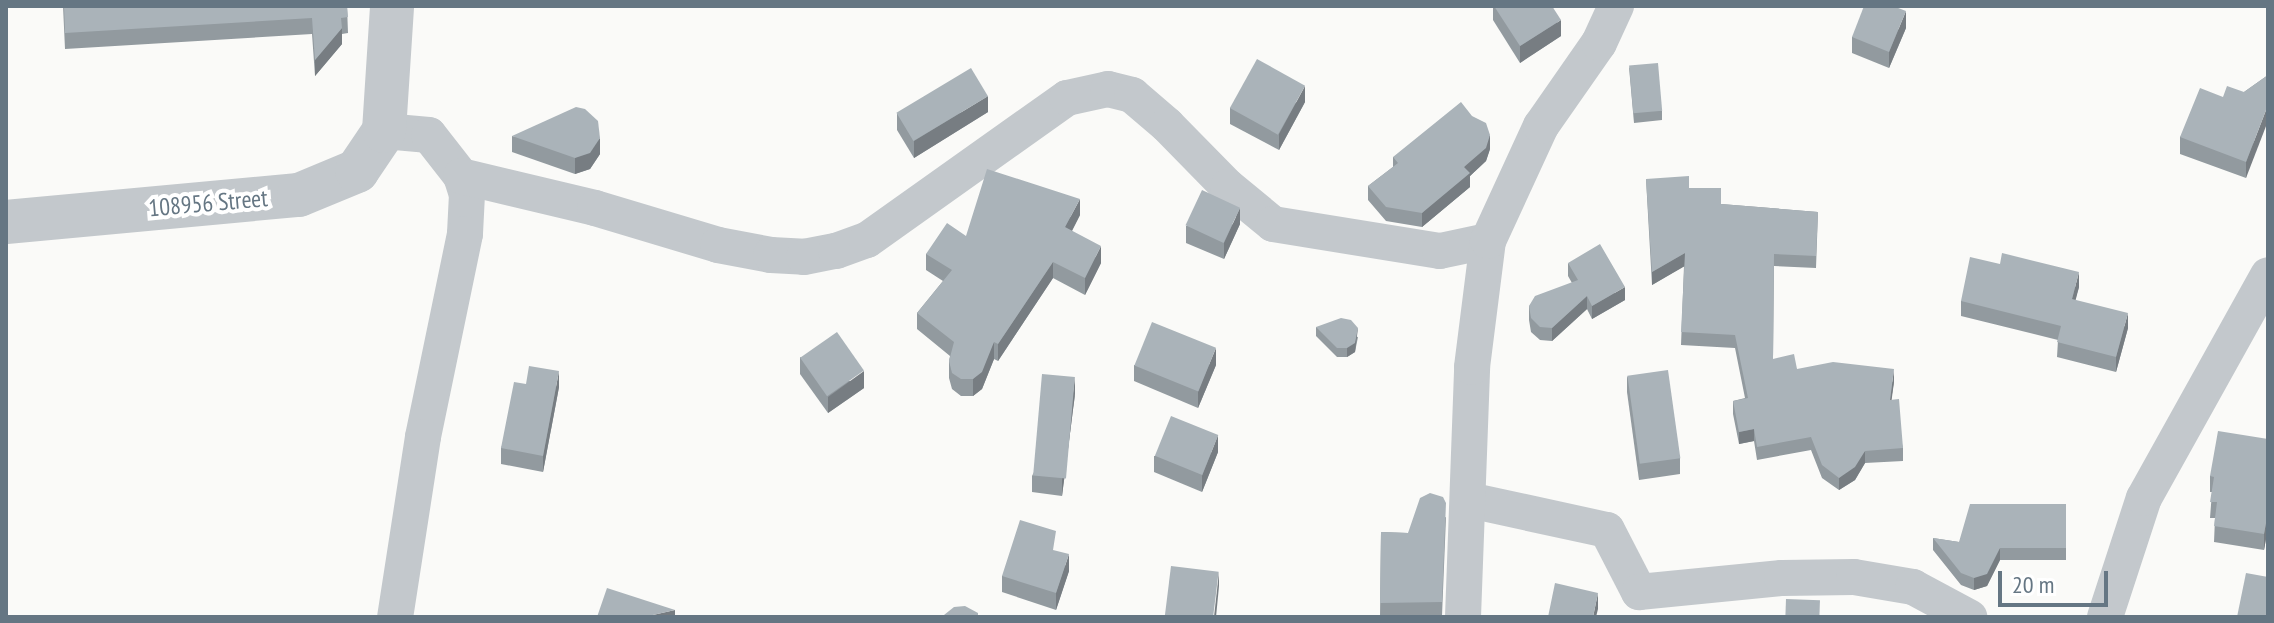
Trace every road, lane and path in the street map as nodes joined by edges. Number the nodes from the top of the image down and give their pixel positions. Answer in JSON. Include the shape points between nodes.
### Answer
{"nodes":[{"id":1,"x":392,"y":6,"type":"edge"},
{"id":2,"x":1616,"y":6,"type":"edge"},
{"id":3,"x":384,"y":131,"type":"junction"},
{"id":4,"x":461,"y":176,"type":"junction"},
{"id":5,"x":6,"y":222,"type":"edge"},
{"id":6,"x":1488,"y":241,"type":"junction"},
{"id":7,"x":2268,"y":275,"type":"edge"},
{"id":8,"x":1469,"y":500,"type":"junction"},
{"id":9,"x":395,"y":617,"type":"edge"},
{"id":10,"x":1463,"y":617,"type":"edge"},
{"id":11,"x":1969,"y":617,"type":"edge"},
{"id":12,"x":2105,"y":617,"type":"edge"}],
"edges":[{"from":1,"to":3,"type":"street"},
{"from":2,"to":6,"type":"street","via":[[1599,43],[1541,126]]},
{"from":3,"to":4,"type":"street","via":[[429,135]]},
{"from":3,"to":5,"type":"street","name":"108956 Street","via":[[357,171],[299,195]]},
{"from":4,"to":6,"type":"street","via":[[718,245],[804,257],[867,240],[1067,98],[1108,89],[1132,95],[1273,224],[1440,251]]},
{"from":4,"to":9,"type":"street","via":[[467,194],[465,234],[423,437]]},
{"from":6,"to":8,"type":"street","via":[[1472,367]]},
{"from":7,"to":12,"type":"street","via":[[2144,498]]},
{"from":8,"to":10,"type":"street"},
{"from":8,"to":11,"type":"street","via":[[1607,530],[1639,592],[1782,578],[1854,577],[1913,587]]}]}
